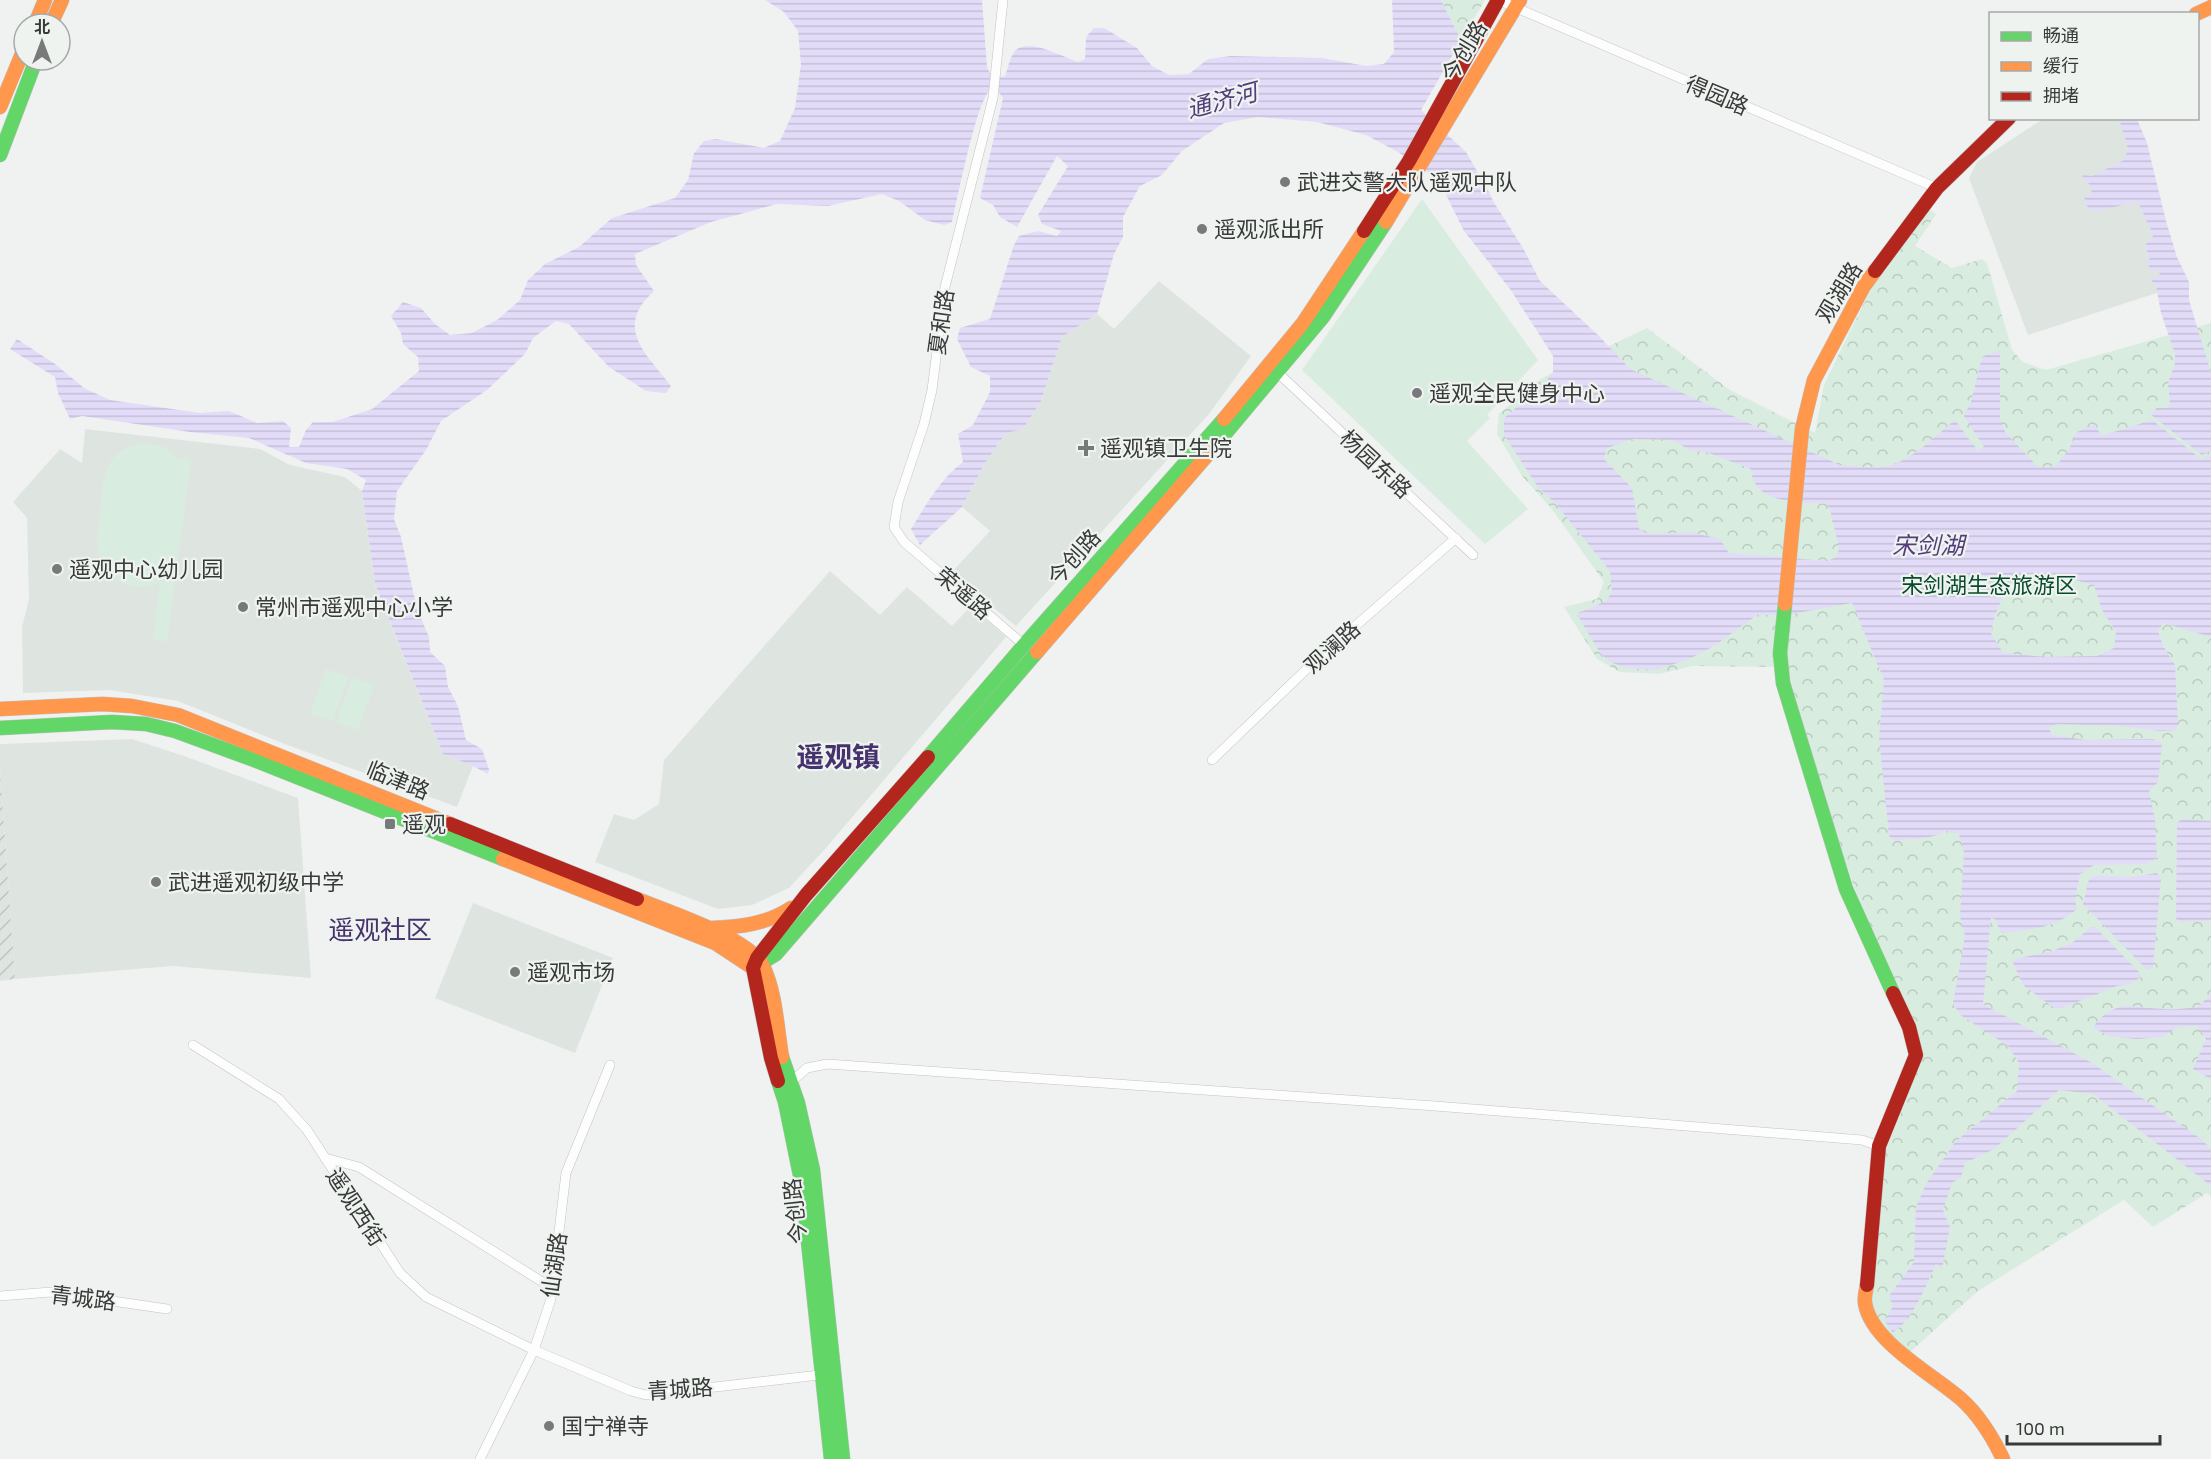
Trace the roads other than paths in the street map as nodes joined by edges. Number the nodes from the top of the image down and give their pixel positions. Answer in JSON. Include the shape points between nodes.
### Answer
{"nodes":[{"id":1,"x":1003,"y":0,"type":"edge"},
{"id":2,"x":1498,"y":0,"type":"edge"},
{"id":3,"x":1518,"y":4,"type":"edge"},
{"id":4,"x":14,"y":72,"type":"edge"},
{"id":5,"x":31,"y":72,"type":"edge"},
{"id":6,"x":0,"y":107,"type":"edge"},
{"id":7,"x":2007,"y":120,"type":"edge"},
{"id":8,"x":1438,"y":121,"type":"junction"},
{"id":9,"x":0,"y":155,"type":"edge"},
{"id":10,"x":1414,"y":165,"type":"junction"},
{"id":11,"x":1936,"y":188,"type":"junction"},
{"id":12,"x":1278,"y":374,"type":"junction"},
{"id":13,"x":1456,"y":538,"type":"junction"},
{"id":14,"x":904,"y":542,"type":"joint"},
{"id":15,"x":1473,"y":555,"type":"dead end"},
{"id":16,"x":1024,"y":645,"type":"junction"},
{"id":17,"x":0,"y":709,"type":"edge"},
{"id":18,"x":0,"y":728,"type":"edge"},
{"id":19,"x":1212,"y":760,"type":"dead end"},
{"id":20,"x":806,"y":895,"type":"junction"},
{"id":21,"x":708,"y":928,"type":"junction"},
{"id":22,"x":758,"y":963,"type":"junction"},
{"id":23,"x":193,"y":1045,"type":"dead end"},
{"id":24,"x":610,"y":1065,"type":"dead end"},
{"id":25,"x":791,"y":1082,"type":"junction"},
{"id":26,"x":1879,"y":1146,"type":"junction"},
{"id":27,"x":325,"y":1158,"type":"junction"},
{"id":28,"x":552,"y":1288,"type":"junction"},
{"id":29,"x":0,"y":1296,"type":"edge"},
{"id":30,"x":166,"y":1309,"type":"dead end"},
{"id":31,"x":534,"y":1350,"type":"junction"},
{"id":32,"x":828,"y":1374,"type":"junction"},
{"id":33,"x":480,"y":1459,"type":"edge"},
{"id":34,"x":831,"y":1459,"type":"edge"},
{"id":35,"x":843,"y":1459,"type":"edge"},
{"id":36,"x":2003,"y":1459,"type":"edge"}],
"edges":[{"from":1,"to":14,"type":"street","name":"夏和路","via":[[993,98],[945,287],[932,390],[894,516],[894,527]]},
{"from":2,"to":3,"type":"street","name":"得园路"},
{"from":2,"to":8,"type":"main road","name":"今创路"},
{"from":3,"to":8,"type":"main road","name":"今创路"},
{"from":3,"to":11,"type":"street","name":"得园路"},
{"from":4,"to":6,"type":"main road"},
{"from":5,"to":9,"type":"main road"},
{"from":7,"to":11,"type":"main road","name":"观湖路"},
{"from":8,"to":10,"type":"main road"},
{"from":10,"to":12,"type":"main road","name":"今创路","via":[[1323,317]]},
{"from":10,"to":16,"type":"main road","name":"今创路","via":[[1302,323],[1209,438]]},
{"from":11,"to":26,"type":"main road","name":"观湖路","via":[[1864,286],[1814,380],[1802,429],[1780,653],[1783,683],[1846,889],[1914,1041],[1916,1055]]},
{"from":12,"to":13,"type":"street","name":"杨园东路"},
{"from":12,"to":22,"type":"main road","name":"今创路","via":[[776,954]]},
{"from":13,"to":15,"type":"street","name":"杨园东路"},
{"from":13,"to":19,"type":"street","name":"观澜路","via":[[1313,663]]},
{"from":14,"to":16,"type":"street","name":"荣遥路"},
{"from":16,"to":20,"type":"main road","name":"今创路"},
{"from":17,"to":21,"type":"main road","name":"临津路","via":[[102,704],[178,715]]},
{"from":18,"to":22,"type":"main road","name":"临津路","via":[[112,722],[175,731]]},
{"from":20,"to":21,"type":"main road","via":[[783,914],[759,923]]},
{"from":20,"to":22,"type":"main road","name":"今创路"},
{"from":21,"to":22,"type":"main road","name":"临津路","via":[[746,947]]},
{"from":22,"to":25,"type":"main road","name":"今创路","via":[[769,982]]},
{"from":22,"to":32,"type":"main road","name":"今创路","via":[[771,1058],[785,1102],[802,1185]]},
{"from":23,"to":27,"type":"street","name":"遥观西街","via":[[279,1099]]},
{"from":24,"to":28,"type":"street","name":"仙湖路","via":[[566,1173]]},
{"from":25,"to":26,"type":"street","via":[[807,1068],[826,1064],[1435,1106],[1862,1140]]},
{"from":25,"to":32,"type":"main road","name":"今创路","via":[[813,1170]]},
{"from":26,"to":36,"type":"main road","name":"观湖路","via":[[1865,1285],[1870,1318],[1893,1348],[1963,1401]]},
{"from":27,"to":28,"type":"street","via":[[359,1167]]},
{"from":27,"to":31,"type":"street","name":"遥观西街","via":[[400,1273],[426,1296]]},
{"from":28,"to":31,"type":"street","name":"仙湖路"},
{"from":29,"to":30,"type":"street","name":"青城路","via":[[51,1292]]},
{"from":31,"to":32,"type":"street","name":"青城路","via":[[646,1395]]},
{"from":31,"to":33,"type":"street","name":"仙湖路"},
{"from":32,"to":34,"type":"main road","name":"今创路"},
{"from":32,"to":35,"type":"main road","name":"今创路"}]}
